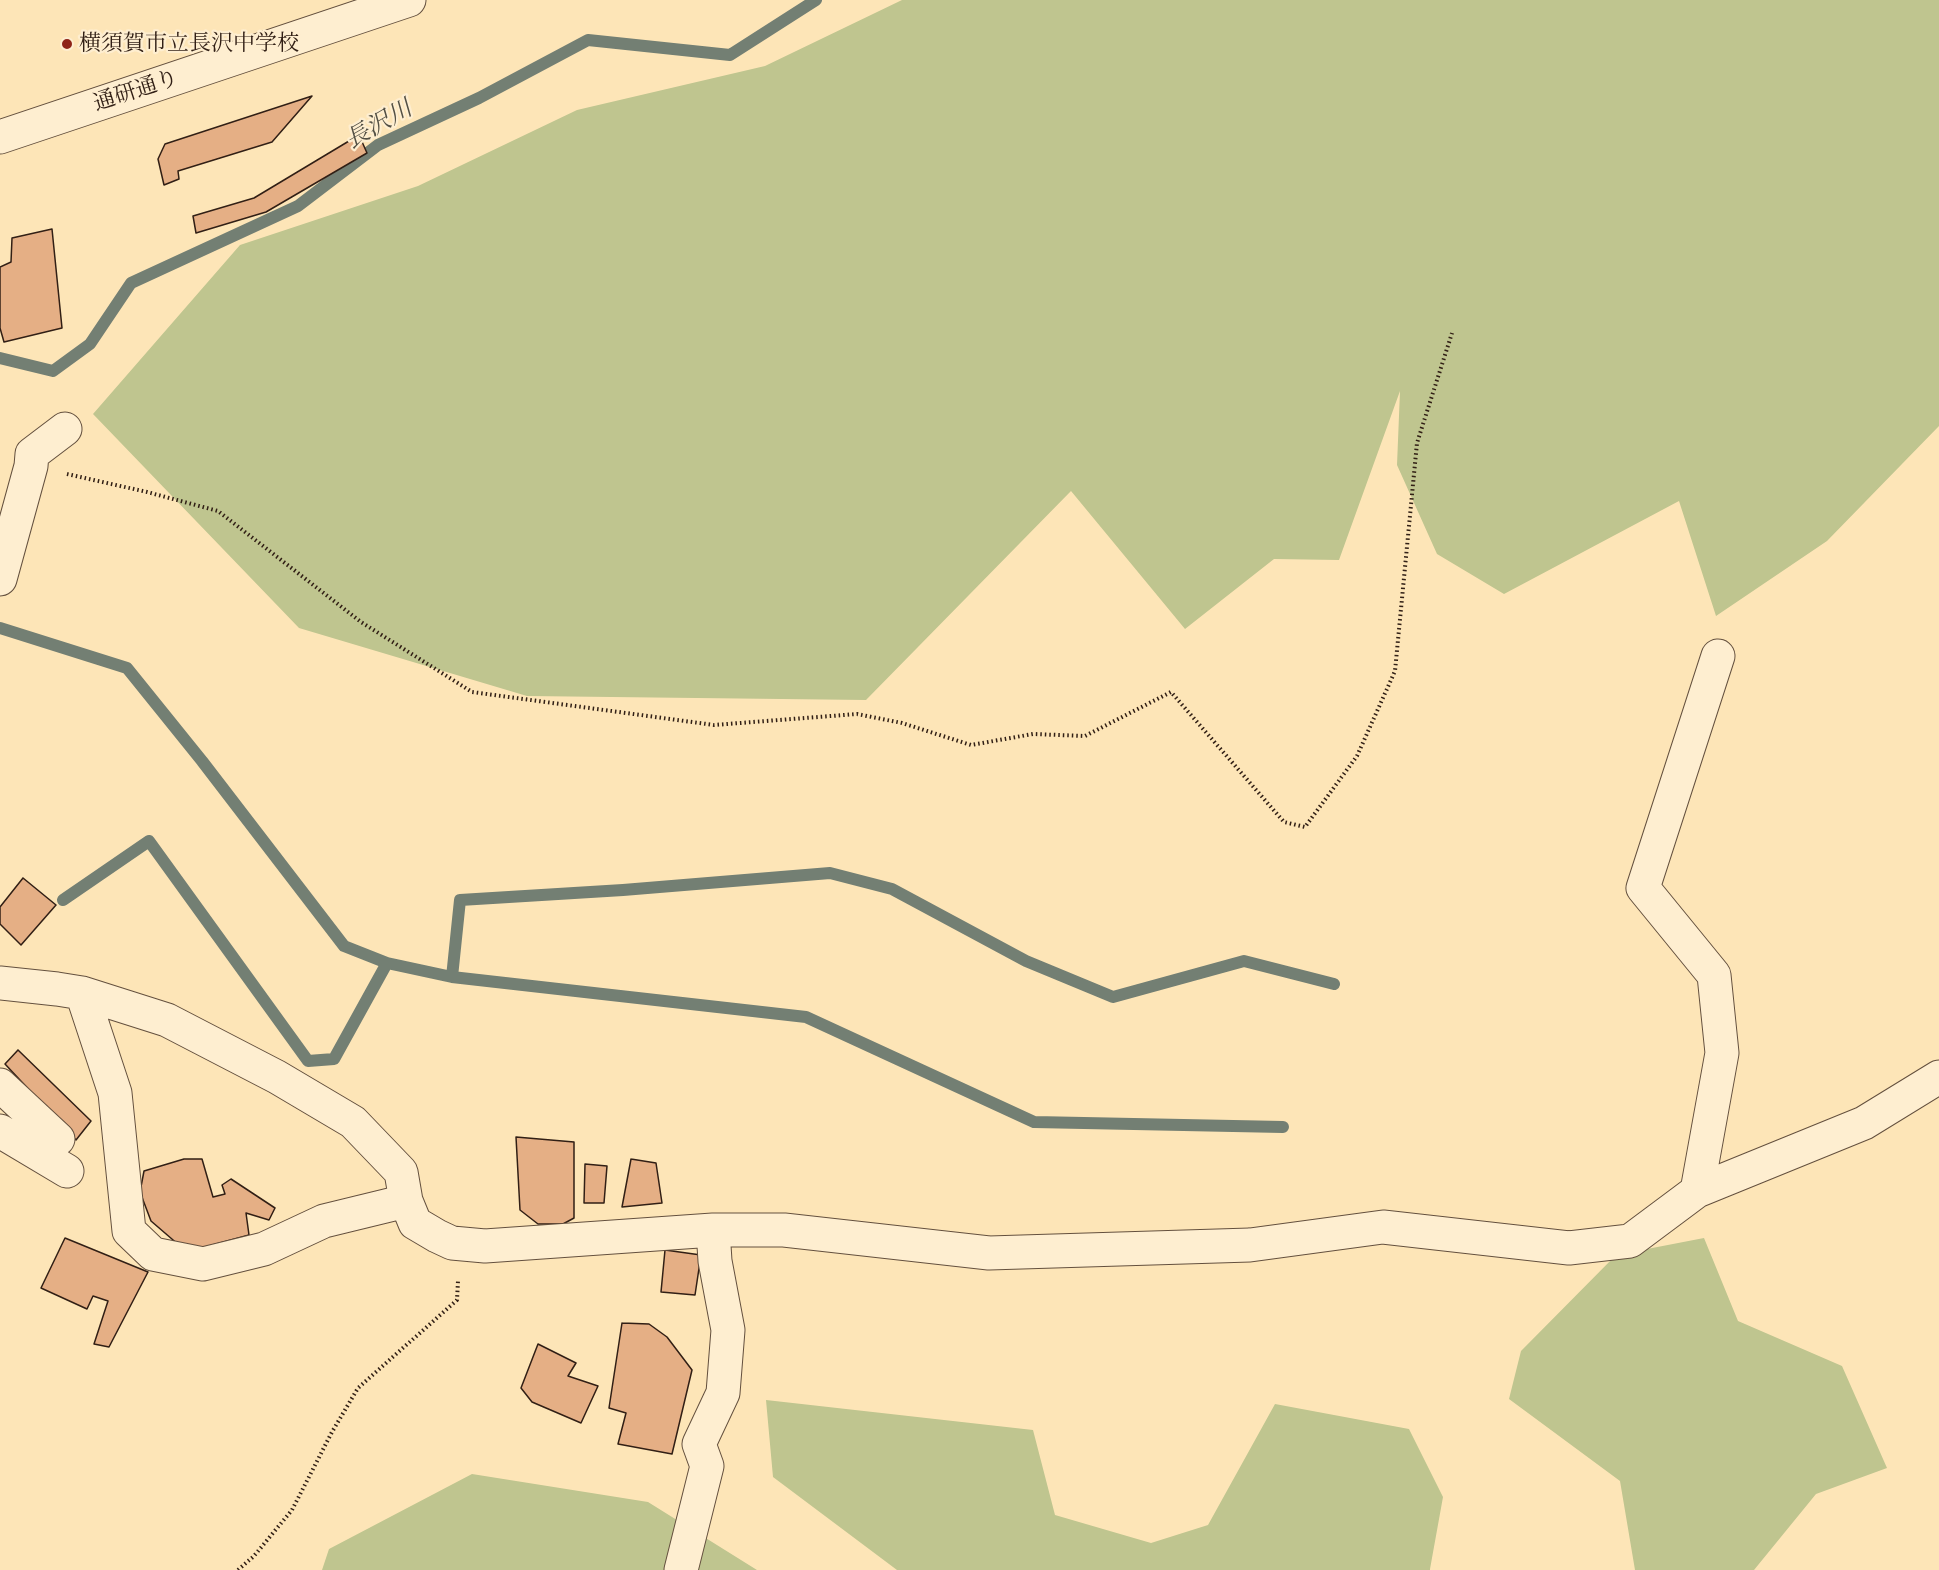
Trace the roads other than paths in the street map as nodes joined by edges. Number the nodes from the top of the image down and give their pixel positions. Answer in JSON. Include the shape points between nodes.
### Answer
{"nodes":[{"id":1,"x":409,"y":0,"type":"edge"},
{"id":2,"x":0,"y":137,"type":"edge"},
{"id":3,"x":65,"y":429,"type":"dead end"},
{"id":4,"x":0,"y":579,"type":"edge"},
{"id":5,"x":1719,"y":656,"type":"dead end"},
{"id":6,"x":0,"y":983,"type":"edge"},
{"id":7,"x":82,"y":993,"type":"junction"},
{"id":8,"x":1939,"y":1077,"type":"edge"},
{"id":9,"x":0,"y":1085,"type":"edge"},
{"id":10,"x":0,"y":1131,"type":"edge"},
{"id":11,"x":58,"y":1139,"type":"dead end"},
{"id":12,"x":67,"y":1171,"type":"dead end"},
{"id":13,"x":1697,"y":1191,"type":"junction"},
{"id":14,"x":406,"y":1201,"type":"junction"},
{"id":15,"x":713,"y":1230,"type":"junction"},
{"id":16,"x":681,"y":1570,"type":"edge"}],
"edges":[{"from":1,"to":2,"type":"street","name":"通研通り"},
{"from":3,"to":4,"type":"street","via":[[32,454]]},
{"from":5,"to":13,"type":"street","via":[[1643,888],[1714,975],[1722,1053]]},
{"from":6,"to":7,"type":"street"},
{"from":7,"to":14,"type":"street","via":[[167,1020],[353,1122],[401,1172]]},
{"from":7,"to":14,"type":"street","via":[[115,1093],[129,1231],[153,1254],[203,1264],[264,1249],[324,1221]]},
{"from":8,"to":13,"type":"street","via":[[1864,1123]]},
{"from":9,"to":11,"type":"street"},
{"from":10,"to":12,"type":"street"},
{"from":13,"to":15,"type":"street","via":[[1630,1241],[1569,1248],[1383,1227],[1250,1245],[989,1253],[784,1230]]},
{"from":14,"to":15,"type":"street","via":[[415,1223],[452,1243],[485,1246]]},
{"from":15,"to":16,"type":"street","via":[[728,1330],[723,1393],[699,1444],[707,1466]]}]}
